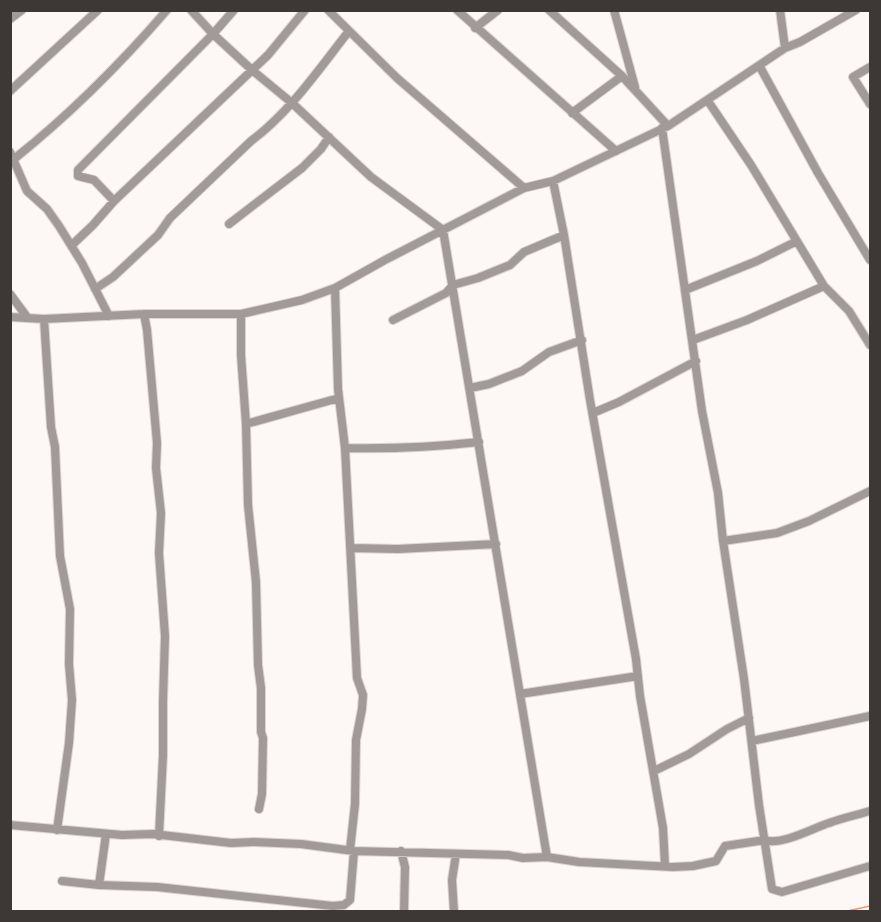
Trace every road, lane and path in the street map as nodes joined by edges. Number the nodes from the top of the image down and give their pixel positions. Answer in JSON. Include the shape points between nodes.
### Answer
{"nodes":[{"id":1,"x":22,"y":10,"type":"edge"},
{"id":2,"x":98,"y":10,"type":"edge"},
{"id":3,"x":167,"y":10,"type":"edge"},
{"id":4,"x":191,"y":10,"type":"edge"},
{"id":5,"x":234,"y":10,"type":"edge"},
{"id":6,"x":305,"y":10,"type":"edge"},
{"id":7,"x":328,"y":10,"type":"edge"},
{"id":8,"x":456,"y":10,"type":"edge"},
{"id":9,"x":498,"y":10,"type":"edge"},
{"id":10,"x":549,"y":10,"type":"edge"},
{"id":11,"x":614,"y":10,"type":"edge"},
{"id":12,"x":780,"y":10,"type":"edge"},
{"id":13,"x":856,"y":10,"type":"edge"},
{"id":14,"x":10,"y":19,"type":"edge"},
{"id":15,"x":475,"y":28,"type":"junction"},
{"id":16,"x":349,"y":31,"type":"junction"},
{"id":17,"x":213,"y":34,"type":"junction"},
{"id":18,"x":785,"y":48,"type":"junction"},
{"id":19,"x":760,"y":66,"type":"junction"},
{"id":20,"x":870,"y":67,"type":"edge"},
{"id":21,"x":252,"y":70,"type":"junction"},
{"id":22,"x":622,"y":76,"type":"junction"},
{"id":23,"x":636,"y":90,"type":"junction"},
{"id":24,"x":10,"y":91,"type":"edge"},
{"id":25,"x":708,"y":101,"type":"junction"},
{"id":26,"x":292,"y":103,"type":"junction"},
{"id":27,"x":870,"y":105,"type":"edge"},
{"id":28,"x":572,"y":113,"type":"junction"},
{"id":29,"x":665,"y":127,"type":"junction"},
{"id":30,"x":329,"y":137,"type":"junction"},
{"id":31,"x":616,"y":151,"type":"junction"},
{"id":32,"x":12,"y":155,"type":"edge"},
{"id":33,"x":553,"y":181,"type":"junction"},
{"id":34,"x":524,"y":188,"type":"junction"},
{"id":35,"x":114,"y":201,"type":"junction"},
{"id":36,"x":229,"y":224,"type":"dead end"},
{"id":37,"x":443,"y":230,"type":"junction"},
{"id":38,"x":564,"y":234,"type":"junction"},
{"id":39,"x":797,"y":242,"type":"junction"},
{"id":40,"x":70,"y":243,"type":"junction"},
{"id":41,"x":870,"y":260,"type":"edge"},
{"id":42,"x":453,"y":285,"type":"junction"},
{"id":43,"x":824,"y":286,"type":"junction"},
{"id":44,"x":335,"y":288,"type":"junction"},
{"id":45,"x":95,"y":289,"type":"junction"},
{"id":46,"x":685,"y":290,"type":"junction"},
{"id":47,"x":10,"y":294,"type":"edge"},
{"id":48,"x":144,"y":314,"type":"junction"},
{"id":49,"x":241,"y":314,"type":"junction"},
{"id":50,"x":109,"y":316,"type":"junction"},
{"id":51,"x":10,"y":317,"type":"edge"},
{"id":52,"x":27,"y":317,"type":"junction"},
{"id":53,"x":44,"y":319,"type":"junction"},
{"id":54,"x":393,"y":320,"type":"dead end"},
{"id":55,"x":582,"y":340,"type":"junction"},
{"id":56,"x":693,"y":340,"type":"junction"},
{"id":57,"x":870,"y":345,"type":"edge"},
{"id":58,"x":696,"y":361,"type":"junction"},
{"id":59,"x":470,"y":388,"type":"junction"},
{"id":60,"x":339,"y":398,"type":"junction"},
{"id":61,"x":593,"y":413,"type":"junction"},
{"id":62,"x":246,"y":424,"type":"junction"},
{"id":63,"x":479,"y":442,"type":"junction"},
{"id":64,"x":345,"y":447,"type":"junction"},
{"id":65,"x":870,"y":491,"type":"edge"},
{"id":66,"x":723,"y":541,"type":"junction"},
{"id":67,"x":496,"y":544,"type":"junction"},
{"id":68,"x":351,"y":548,"type":"junction"},
{"id":69,"x":638,"y":676,"type":"junction"},
{"id":70,"x":520,"y":694,"type":"junction"},
{"id":71,"x":870,"y":716,"type":"edge"},
{"id":72,"x":749,"y":718,"type":"junction"},
{"id":73,"x":752,"y":741,"type":"junction"},
{"id":74,"x":654,"y":771,"type":"junction"},
{"id":75,"x":259,"y":809,"type":"dead end"},
{"id":76,"x":870,"y":811,"type":"edge"},
{"id":77,"x":10,"y":825,"type":"edge"},
{"id":78,"x":57,"y":830,"type":"junction"},
{"id":79,"x":106,"y":834,"type":"junction"},
{"id":80,"x":159,"y":836,"type":"junction"},
{"id":81,"x":765,"y":840,"type":"junction"},
{"id":82,"x":352,"y":850,"type":"junction"},
{"id":83,"x":401,"y":852,"type":"junction"},
{"id":84,"x":456,"y":854,"type":"junction"},
{"id":85,"x":547,"y":857,"type":"junction"},
{"id":86,"x":665,"y":866,"type":"junction"},
{"id":87,"x":870,"y":866,"type":"edge"},
{"id":88,"x":62,"y":881,"type":"dead end"},
{"id":89,"x":99,"y":885,"type":"junction"},
{"id":90,"x":404,"y":912,"type":"edge"},
{"id":91,"x":454,"y":912,"type":"edge"}],
"edges":[{"from":1,"to":14,"type":"street"},
{"from":2,"to":24,"type":"street"},
{"from":3,"to":32,"type":"street","via":[[87,94],[33,144]]},
{"from":4,"to":17,"type":"street"},
{"from":5,"to":17,"type":"street"},
{"from":6,"to":21,"type":"street"},
{"from":7,"to":16,"type":"street"},
{"from":8,"to":15,"type":"street"},
{"from":9,"to":15,"type":"street"},
{"from":10,"to":22,"type":"street"},
{"from":11,"to":23,"type":"street"},
{"from":12,"to":18,"type":"street"},
{"from":13,"to":18,"type":"street"},
{"from":15,"to":28,"type":"street"},
{"from":16,"to":26,"type":"street"},
{"from":16,"to":34,"type":"street"},
{"from":17,"to":21,"type":"street"},
{"from":17,"to":35,"type":"street","via":[[78,170],[78,176],[94,180]]},
{"from":18,"to":19,"type":"street"},
{"from":19,"to":25,"type":"street"},
{"from":19,"to":41,"type":"street"},
{"from":20,"to":27,"type":"street","via":[[853,77]]},
{"from":21,"to":26,"type":"street"},
{"from":21,"to":35,"type":"street"},
{"from":22,"to":23,"type":"street"},
{"from":22,"to":28,"type":"street"},
{"from":23,"to":29,"type":"street"},
{"from":25,"to":29,"type":"street"},
{"from":25,"to":39,"type":"street"},
{"from":26,"to":30,"type":"street"},
{"from":26,"to":45,"type":"street","via":[[170,218],[158,235]]},
{"from":28,"to":31,"type":"street"},
{"from":29,"to":31,"type":"street"},
{"from":29,"to":46,"type":"street"},
{"from":30,"to":36,"type":"street","via":[[302,168]]},
{"from":30,"to":37,"type":"street","via":[[371,177]]},
{"from":31,"to":33,"type":"street"},
{"from":32,"to":40,"type":"street","via":[[27,191],[47,209]]},
{"from":33,"to":34,"type":"street"},
{"from":33,"to":38,"type":"street"},
{"from":34,"to":37,"type":"street"},
{"from":35,"to":40,"type":"street"},
{"from":37,"to":42,"type":"street"},
{"from":37,"to":44,"type":"street"},
{"from":38,"to":42,"type":"street","via":[[524,252],[510,265]]},
{"from":38,"to":55,"type":"street"},
{"from":39,"to":43,"type":"street"},
{"from":39,"to":46,"type":"street"},
{"from":40,"to":45,"type":"street"},
{"from":42,"to":54,"type":"street","via":[[446,293]]},
{"from":42,"to":59,"type":"street"},
{"from":43,"to":56,"type":"street"},
{"from":43,"to":57,"type":"street","via":[[849,311]]},
{"from":44,"to":49,"type":"street"},
{"from":44,"to":60,"type":"street"},
{"from":45,"to":50,"type":"street"},
{"from":46,"to":56,"type":"street"},
{"from":47,"to":52,"type":"street"},
{"from":48,"to":49,"type":"street"},
{"from":48,"to":50,"type":"street"},
{"from":48,"to":80,"type":"street","via":[[157,443],[165,636]]},
{"from":49,"to":62,"type":"street"},
{"from":50,"to":53,"type":"street"},
{"from":51,"to":52,"type":"street"},
{"from":52,"to":53,"type":"street"},
{"from":53,"to":78,"type":"street","via":[[60,556],[70,609],[72,700]]},
{"from":55,"to":59,"type":"street","via":[[549,352],[522,371]]},
{"from":55,"to":61,"type":"street"},
{"from":56,"to":58,"type":"street"},
{"from":58,"to":61,"type":"street"},
{"from":58,"to":66,"type":"street"},
{"from":59,"to":63,"type":"street"},
{"from":60,"to":62,"type":"street"},
{"from":60,"to":64,"type":"street"},
{"from":61,"to":69,"type":"street"},
{"from":62,"to":75,"type":"street","via":[[263,738]]},
{"from":63,"to":64,"type":"street","via":[[384,449]]},
{"from":63,"to":67,"type":"street"},
{"from":64,"to":68,"type":"street"},
{"from":65,"to":66,"type":"street","via":[[788,529]]},
{"from":66,"to":72,"type":"street"},
{"from":67,"to":68,"type":"street"},
{"from":67,"to":70,"type":"street"},
{"from":68,"to":82,"type":"street","via":[[357,678],[363,696],[356,740]]},
{"from":69,"to":70,"type":"street"},
{"from":69,"to":74,"type":"street"},
{"from":70,"to":85,"type":"street"},
{"from":71,"to":73,"type":"street"},
{"from":72,"to":73,"type":"street"},
{"from":72,"to":74,"type":"street"},
{"from":73,"to":81,"type":"street"},
{"from":74,"to":86,"type":"street"},
{"from":76,"to":81,"type":"street","via":[[787,838]]},
{"from":77,"to":78,"type":"street"},
{"from":78,"to":79,"type":"street"},
{"from":79,"to":80,"type":"street"},
{"from":79,"to":89,"type":"street"},
{"from":80,"to":82,"type":"street"},
{"from":81,"to":86,"type":"street","via":[[725,846],[719,859],[710,863]]},
{"from":81,"to":87,"type":"street","via":[[772,889],[782,892]]},
{"from":82,"to":83,"type":"street"},
{"from":82,"to":89,"type":"street","via":[[350,900],[344,905]]},
{"from":83,"to":84,"type":"street"},
{"from":83,"to":90,"type":"street","via":[[405,867]]},
{"from":84,"to":85,"type":"street"},
{"from":84,"to":91,"type":"street","via":[[452,880]]},
{"from":85,"to":86,"type":"street"},
{"from":88,"to":89,"type":"street"}]}
